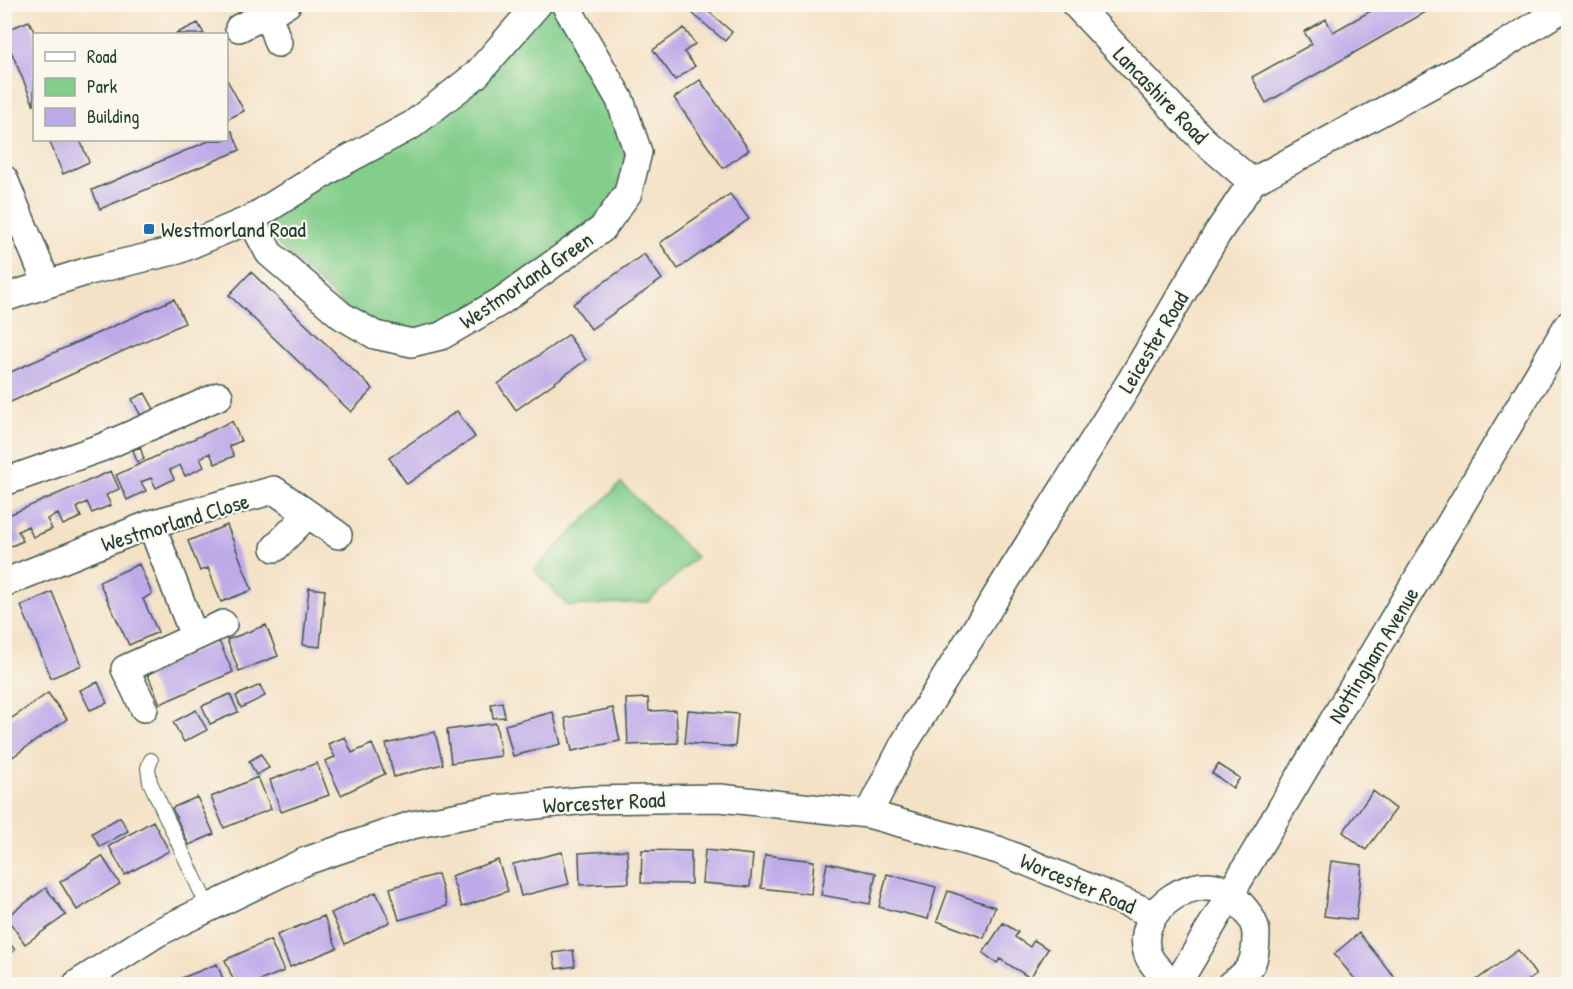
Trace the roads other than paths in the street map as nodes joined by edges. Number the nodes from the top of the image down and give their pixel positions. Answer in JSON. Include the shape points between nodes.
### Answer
{"nodes":[{"id":1,"x":538,"y":4,"type":"edge"},
{"id":2,"x":565,"y":4,"type":"edge"},
{"id":3,"x":1569,"y":4,"type":"edge"},
{"id":4,"x":1076,"y":5,"type":"edge"},
{"id":5,"x":278,"y":9,"type":"edge"},
{"id":6,"x":239,"y":28,"type":"dead end"},
{"id":7,"x":278,"y":43,"type":"dead end"},
{"id":8,"x":4,"y":178,"type":"edge"},
{"id":9,"x":1252,"y":182,"type":"junction"},
{"id":10,"x":251,"y":219,"type":"junction"},
{"id":11,"x":47,"y":284,"type":"junction"},
{"id":12,"x":4,"y":298,"type":"edge"},
{"id":13,"x":1569,"y":325,"type":"edge"},
{"id":14,"x":219,"y":396,"type":"dead end"},
{"id":15,"x":4,"y":482,"type":"edge"},
{"id":16,"x":308,"y":514,"type":"junction"},
{"id":17,"x":152,"y":524,"type":"junction"},
{"id":18,"x":338,"y":535,"type":"dead end"},
{"id":19,"x":275,"y":548,"type":"dead end"},
{"id":20,"x":4,"y":583,"type":"edge"},
{"id":21,"x":223,"y":624,"type":"dead end"},
{"id":22,"x":194,"y":636,"type":"junction"},
{"id":23,"x":144,"y":708,"type":"dead end"},
{"id":24,"x":151,"y":760,"type":"dead end"},
{"id":25,"x":868,"y":814,"type":"junction"},
{"id":26,"x":1232,"y":894,"type":"junction"},
{"id":27,"x":208,"y":907,"type":"junction"},
{"id":28,"x":1153,"y":914,"type":"junction"},
{"id":29,"x":1248,"y":981,"type":"edge"},
{"id":30,"x":77,"y":984,"type":"edge"},
{"id":31,"x":1176,"y":984,"type":"edge"}],
"edges":[{"from":1,"to":10,"type":"street","via":[[476,75],[412,125],[339,164]]},
{"from":2,"to":10,"type":"street","name":"Westmorland Green","via":[[620,100],[638,152],[628,193],[602,228],[500,302],[441,336],[412,343],[375,335],[342,316],[269,253]]},
{"from":3,"to":9,"type":"street","name":"Leicester Road","via":[[1499,48]]},
{"from":4,"to":9,"type":"street","name":"Lancashire Road","via":[[1202,139]]},
{"from":5,"to":6,"type":"street"},
{"from":5,"to":7,"type":"street"},
{"from":8,"to":11,"type":"street"},
{"from":9,"to":25,"type":"street","name":"Leicester Road","via":[[904,744]]},
{"from":10,"to":11,"type":"street","via":[[178,250]]},
{"from":11,"to":12,"type":"street"},
{"from":13,"to":26,"type":"street","name":"Nottingham Avenue"},
{"from":14,"to":15,"type":"street","via":[[103,447]]},
{"from":16,"to":17,"type":"street","name":"Westmorland Close","via":[[274,490]]},
{"from":16,"to":18,"type":"street","name":"Westmorland Close"},
{"from":16,"to":19,"type":"street"},
{"from":17,"to":20,"type":"street","name":"Westmorland Close"},
{"from":17,"to":22,"type":"street"},
{"from":21,"to":22,"type":"street"},
{"from":22,"to":23,"type":"street","via":[[125,669]]},
{"from":24,"to":27,"type":"lane","via":[[150,782]]},
{"from":25,"to":27,"type":"street","name":"Worcester Road","via":[[720,798],[587,800],[496,809],[412,825],[316,857]]},
{"from":25,"to":28,"type":"street","name":"Worcester Road","via":[[998,850]]},
{"from":26,"to":28,"type":"street","name":"Worcester Road","via":[[1206,886],[1184,891]]},
{"from":26,"to":29,"type":"street","via":[[1247,912],[1256,932],[1256,951]]},
{"from":26,"to":31,"type":"street","name":"Nottingham Avenue"},
{"from":27,"to":30,"type":"street","name":"Worcester Road","via":[[156,933]]},
{"from":28,"to":31,"type":"street","name":"Worcester Road","via":[[1147,933],[1147,953],[1158,971]]}]}
